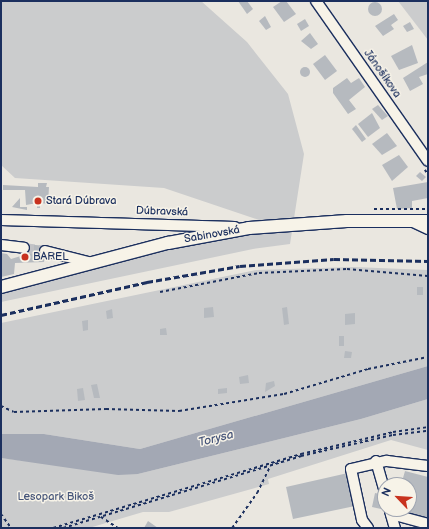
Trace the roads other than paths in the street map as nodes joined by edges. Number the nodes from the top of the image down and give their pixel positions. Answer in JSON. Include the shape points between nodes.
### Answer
{"nodes":[{"id":1,"x":316,"y":1,"type":"edge"},
{"id":2,"x":428,"y":160,"type":"edge"},
{"id":3,"x":1,"y":220,"type":"edge"},
{"id":4,"x":410,"y":220,"type":"junction"},
{"id":5,"x":428,"y":221,"type":"edge"},
{"id":6,"x":249,"y":228,"type":"junction"},
{"id":7,"x":428,"y":228,"type":"edge"},
{"id":8,"x":1,"y":245,"type":"edge"},
{"id":9,"x":24,"y":248,"type":"tunnel mouth"},
{"id":10,"x":45,"y":250,"type":"tunnel mouth"},
{"id":11,"x":92,"y":263,"type":"junction"},
{"id":12,"x":1,"y":287,"type":"edge"},
{"id":13,"x":376,"y":461,"type":"junction"},
{"id":14,"x":428,"y":466,"type":"edge"},
{"id":15,"x":380,"y":477,"type":"edge"},
{"id":16,"x":392,"y":517,"type":"edge"},
{"id":17,"x":402,"y":517,"type":"edge"},
{"id":18,"x":422,"y":525,"type":"edge"},
{"id":19,"x":368,"y":528,"type":"edge"},
{"id":20,"x":395,"y":528,"type":"edge"}],
"edges":[{"from":1,"to":2,"type":"street","name":"Jánošíkova"},
{"from":3,"to":6,"type":"street","name":"Dúbravská"},
{"from":4,"to":5,"type":"main road","name":"Sabinovská"},
{"from":4,"to":6,"type":"main road","name":"Sabinovská","via":[[315,222]]},
{"from":4,"to":7,"type":"street"},
{"from":6,"to":11,"type":"main road","name":"Sabinovská","via":[[168,243]]},
{"from":8,"to":9,"type":"street"},
{"from":10,"to":11,"type":"street"},
{"from":11,"to":12,"type":"main road","name":"Sabinovská"},
{"from":13,"to":14,"type":"street","via":[[412,462]]},
{"from":13,"to":15,"type":"street"},
{"from":13,"to":19,"type":"street","via":[[351,470],[362,520]]},
{"from":16,"to":20,"type":"street"},
{"from":17,"to":18,"type":"street"}]}
